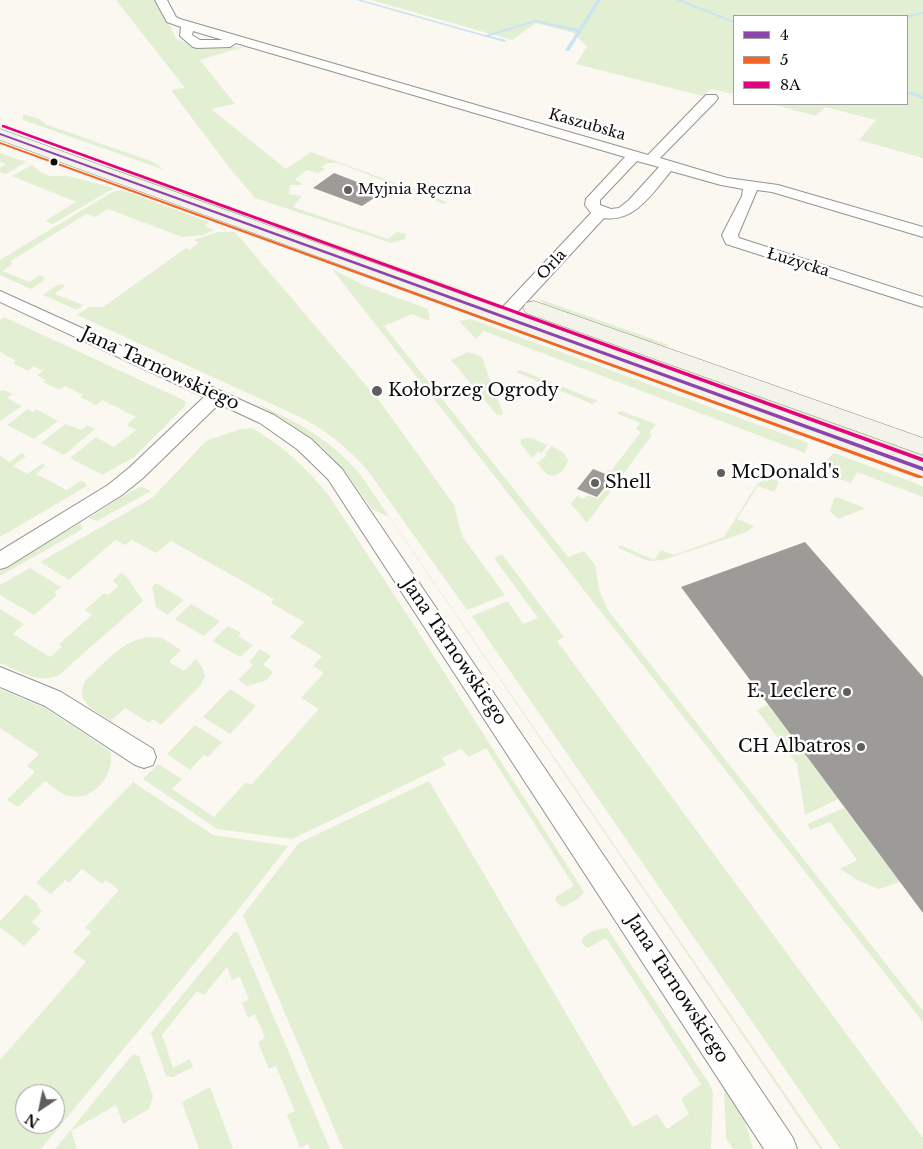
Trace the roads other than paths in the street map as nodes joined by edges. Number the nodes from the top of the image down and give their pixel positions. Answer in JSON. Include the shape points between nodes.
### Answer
{"nodes":[{"id":1,"x":161,"y":0,"type":"edge"},
{"id":2,"x":711,"y":98,"type":"dead end"},
{"id":3,"x":0,"y":117,"type":"edge"},
{"id":4,"x":0,"y":134,"type":"edge"},
{"id":5,"x":634,"y":156,"type":"junction"},
{"id":6,"x":651,"y":160,"type":"junction"},
{"id":7,"x":668,"y":165,"type":"junction"},
{"id":8,"x":751,"y":185,"type":"junction"},
{"id":9,"x":600,"y":213,"type":"junction"},
{"id":10,"x":923,"y":232,"type":"edge"},
{"id":11,"x":0,"y":296,"type":"edge"},
{"id":12,"x":923,"y":302,"type":"edge"},
{"id":13,"x":510,"y":309,"type":"junction"},
{"id":14,"x":217,"y":396,"type":"junction"},
{"id":15,"x":923,"y":447,"type":"edge"},
{"id":16,"x":923,"y":469,"type":"edge"},
{"id":17,"x":0,"y":561,"type":"edge"},
{"id":18,"x":0,"y":677,"type":"edge"},
{"id":19,"x":144,"y":757,"type":"dead end"},
{"id":20,"x":782,"y":1149,"type":"edge"}],
"edges":[{"from":1,"to":5,"type":"street","name":"Kaszubska","via":[[171,20]]},
{"from":2,"to":6,"type":"street"},
{"from":3,"to":13,"type":"main road"},
{"from":4,"to":13,"type":"main road"},
{"from":5,"to":6,"type":"street","name":"Kaszubska"},
{"from":5,"to":9,"type":"street","via":[[593,199],[592,205]]},
{"from":6,"to":7,"type":"street","name":"Kaszubska"},
{"from":7,"to":8,"type":"street","name":"Kaszubska","via":[[726,182]]},
{"from":7,"to":9,"type":"street","via":[[627,209]]},
{"from":8,"to":10,"type":"street","name":"Kaszubska","via":[[773,188]]},
{"from":8,"to":12,"type":"street","name":"Łużycka","via":[[730,235],[736,244]]},
{"from":9,"to":13,"type":"street","name":"Orla"},
{"from":11,"to":14,"type":"street","name":"Jana Tarnowskiego"},
{"from":13,"to":15,"type":"main road"},
{"from":13,"to":16,"type":"main road"},
{"from":14,"to":17,"type":"street","via":[[115,490]]},
{"from":14,"to":20,"type":"street","name":"Jana Tarnowskiego","via":[[267,419],[298,439],[315,453],[345,488]]},
{"from":18,"to":19,"type":"street","via":[[53,699]]}]}
